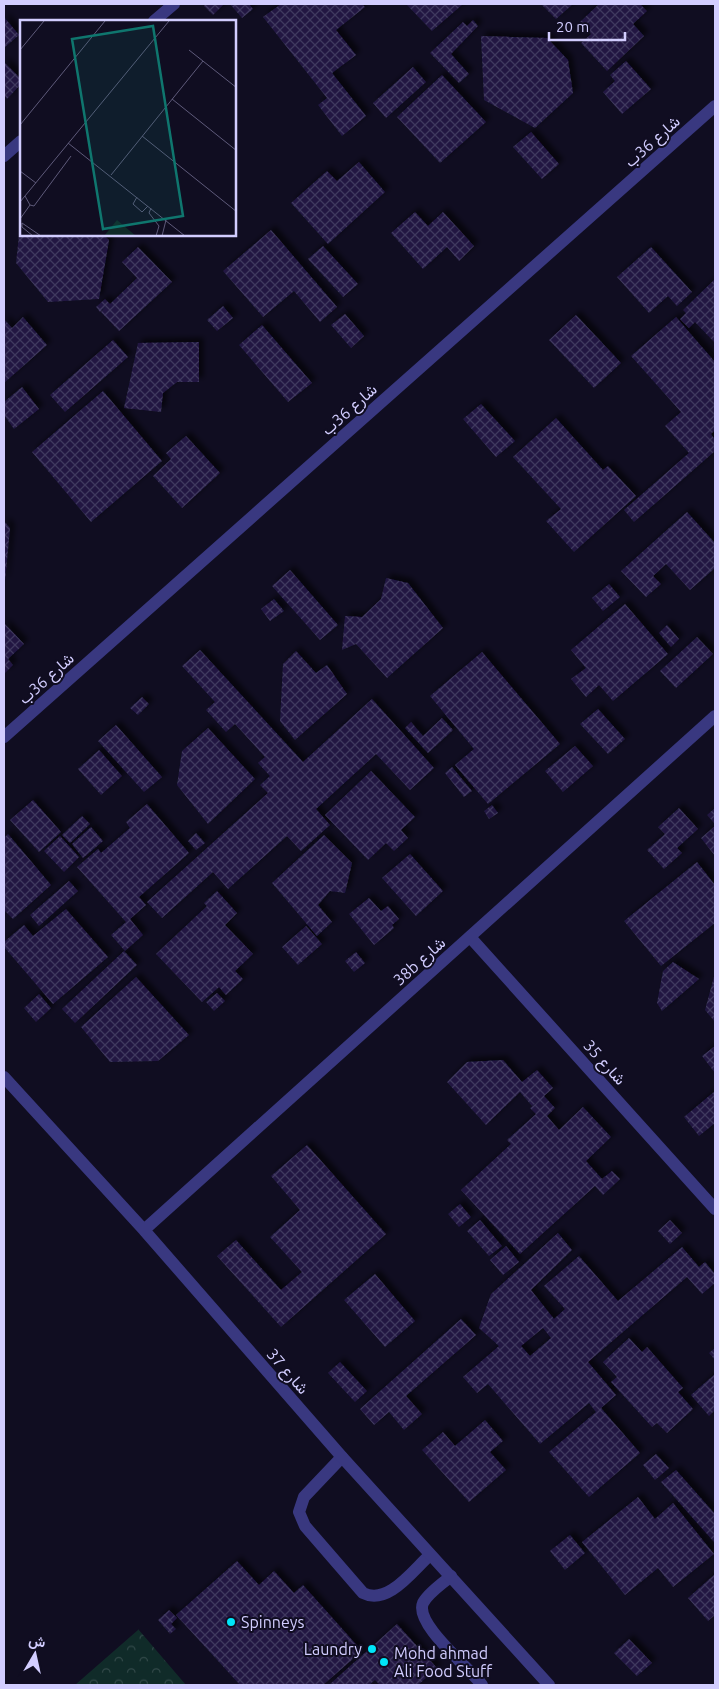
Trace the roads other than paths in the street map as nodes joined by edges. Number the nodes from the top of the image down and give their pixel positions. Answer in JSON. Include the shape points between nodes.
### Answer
{"nodes":[{"id":1,"x":174,"y":4,"type":"edge"},
{"id":2,"x":155,"y":20,"type":"edge"},
{"id":3,"x":715,"y":106,"type":"edge"},
{"id":4,"x":20,"y":142,"type":"edge"},
{"id":5,"x":4,"y":156,"type":"edge"},
{"id":6,"x":715,"y":716,"type":"edge"},
{"id":7,"x":4,"y":737,"type":"edge"},
{"id":8,"x":470,"y":937,"type":"junction"},
{"id":9,"x":4,"y":1077,"type":"edge"},
{"id":10,"x":715,"y":1209,"type":"edge"},
{"id":11,"x":144,"y":1230,"type":"junction"},
{"id":12,"x":342,"y":1456,"type":"junction"},
{"id":13,"x":430,"y":1555,"type":"junction"},
{"id":14,"x":451,"y":1576,"type":"junction"},
{"id":15,"x":482,"y":1685,"type":"edge"},
{"id":16,"x":549,"y":1685,"type":"edge"}],
"edges":[{"from":1,"to":2,"type":"street"},
{"from":3,"to":7,"type":"street","name":"شارع 36ب"},
{"from":4,"to":5,"type":"street"},
{"from":6,"to":8,"type":"street","name":"38b شارع"},
{"from":8,"to":10,"type":"street","name":"شارع 35"},
{"from":8,"to":11,"type":"street","name":"38b شارع"},
{"from":9,"to":11,"type":"street","name":"شارع 37"},
{"from":11,"to":12,"type":"street","name":"شارع 37"},
{"from":12,"to":13,"type":"street","name":"شارع 37"},
{"from":12,"to":13,"type":"street","via":[[304,1496],[299,1512],[305,1526],[363,1593],[375,1597],[388,1593]]},
{"from":13,"to":14,"type":"street","name":"شارع 37"},
{"from":14,"to":15,"type":"street","via":[[426,1598],[422,1612],[429,1626]]},
{"from":14,"to":16,"type":"street","name":"شارع 37"}]}
